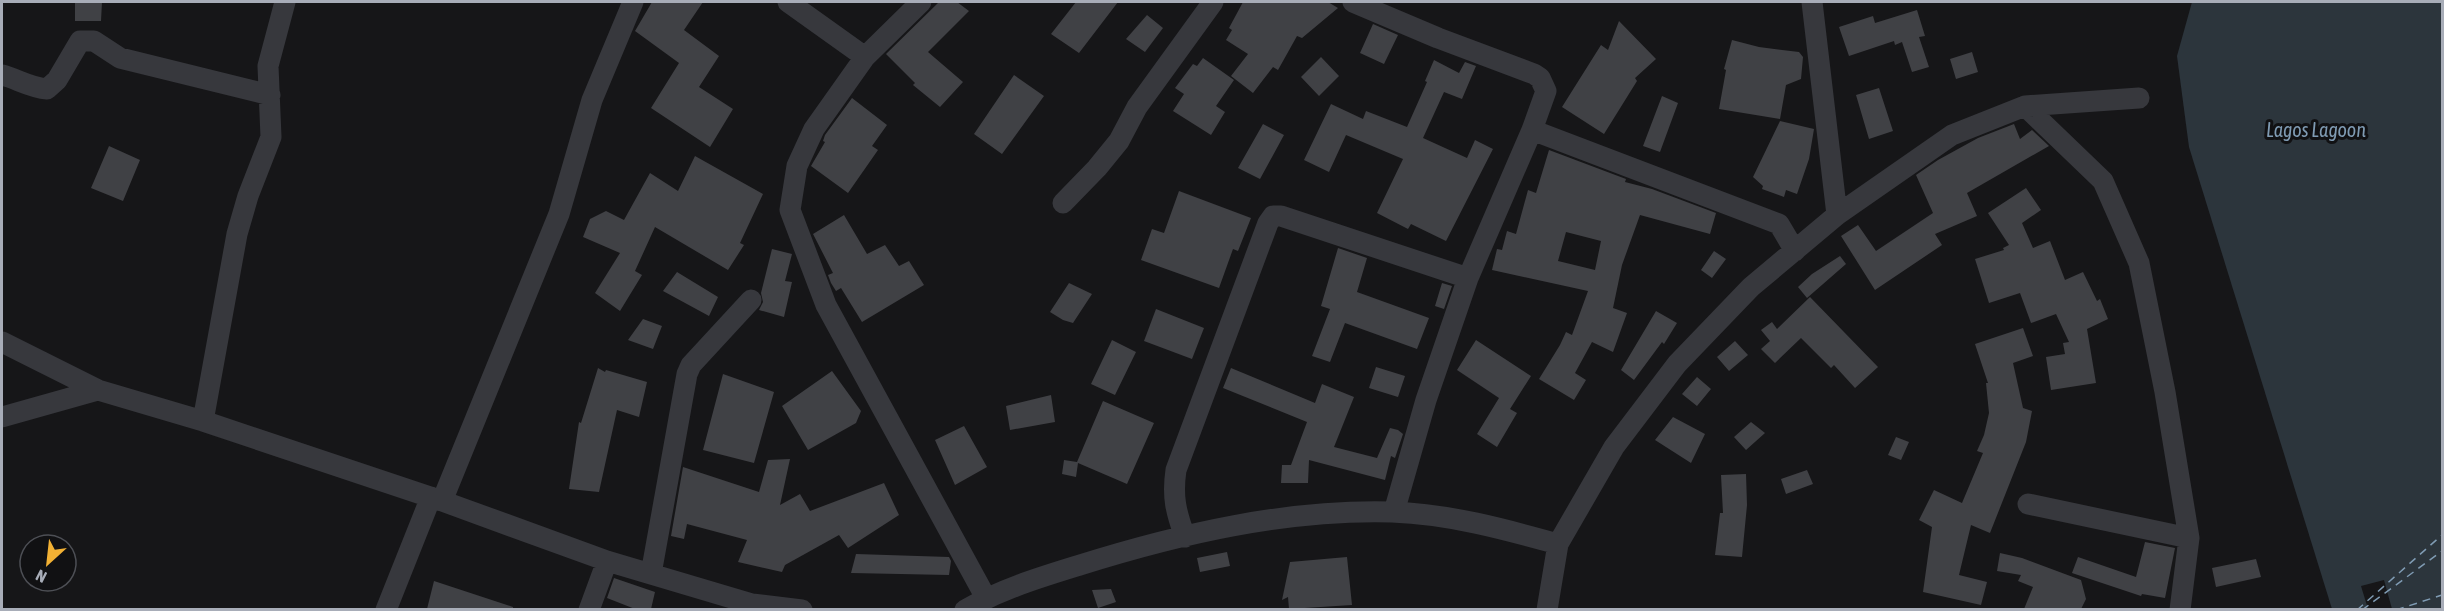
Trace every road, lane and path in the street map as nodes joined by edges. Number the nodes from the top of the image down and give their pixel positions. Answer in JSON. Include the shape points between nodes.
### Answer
{"nodes":[{"id":1,"x":285,"y":2,"type":"edge"},
{"id":2,"x":633,"y":2,"type":"edge"},
{"id":3,"x":788,"y":2,"type":"edge"},
{"id":4,"x":921,"y":2,"type":"edge"},
{"id":5,"x":1213,"y":2,"type":"edge"},
{"id":6,"x":1353,"y":2,"type":"edge"},
{"id":7,"x":1812,"y":2,"type":"edge"},
{"id":8,"x":865,"y":57,"type":"junction"},
{"id":9,"x":2,"y":75,"type":"edge"},
{"id":10,"x":270,"y":95,"type":"junction"},
{"id":11,"x":2139,"y":98,"type":"dead end"},
{"id":12,"x":2025,"y":106,"type":"junction"},
{"id":13,"x":1532,"y":130,"type":"junction"},
{"id":14,"x":1063,"y":203,"type":"dead end"},
{"id":15,"x":1837,"y":215,"type":"junction"},
{"id":16,"x":1795,"y":251,"type":"junction"},
{"id":17,"x":1468,"y":278,"type":"junction"},
{"id":18,"x":751,"y":300,"type":"dead end"},
{"id":19,"x":2,"y":342,"type":"edge"},
{"id":20,"x":98,"y":390,"type":"junction"},
{"id":21,"x":2,"y":417,"type":"edge"},
{"id":22,"x":203,"y":421,"type":"junction"},
{"id":23,"x":436,"y":499,"type":"junction"},
{"id":24,"x":2028,"y":504,"type":"dead end"},
{"id":25,"x":1394,"y":512,"type":"junction"},
{"id":26,"x":1185,"y":537,"type":"junction"},
{"id":27,"x":2188,"y":538,"type":"junction"},
{"id":28,"x":1557,"y":544,"type":"junction"},
{"id":29,"x":607,"y":561,"type":"junction"},
{"id":30,"x":651,"y":574,"type":"junction"},
{"id":31,"x":986,"y":598,"type":"junction"},
{"id":32,"x":386,"y":609,"type":"edge"},
{"id":33,"x":589,"y":609,"type":"edge"},
{"id":34,"x":802,"y":609,"type":"edge"},
{"id":35,"x":965,"y":609,"type":"edge"},
{"id":36,"x":1547,"y":609,"type":"edge"},
{"id":37,"x":2180,"y":609,"type":"edge"}],
"edges":[{"from":1,"to":10,"type":"street","via":[[268,66]]},
{"from":2,"to":23,"type":"street","via":[[592,100],[559,214]]},
{"from":3,"to":8,"type":"street"},
{"from":4,"to":8,"type":"street"},
{"from":5,"to":14,"type":"street","via":[[1137,107],[1119,141]]},
{"from":6,"to":13,"type":"street","via":[[1540,78],[1546,91]]},
{"from":7,"to":15,"type":"street"},
{"from":8,"to":31,"type":"street","via":[[814,129],[797,166],[790,210],[826,305]]},
{"from":9,"to":10,"type":"street","via":[[47,89],[57,80],[80,41],[94,41],[120,58]]},
{"from":10,"to":22,"type":"street","via":[[271,137],[237,234]]},
{"from":11,"to":12,"type":"street"},
{"from":12,"to":15,"type":"street","via":[[1952,135]]},
{"from":12,"to":27,"type":"street","via":[[2103,181],[2139,263]]},
{"from":13,"to":16,"type":"street","via":[[1779,224]]},
{"from":13,"to":17,"type":"street"},
{"from":15,"to":16,"type":"street"},
{"from":16,"to":28,"type":"street","via":[[1751,287],[1677,364],[1614,447]]},
{"from":17,"to":25,"type":"street","via":[[1426,400]]},
{"from":17,"to":26,"type":"street","via":[[1273,216],[1176,470],[1173,490]]},
{"from":18,"to":30,"type":"street","via":[[687,374]]},
{"from":19,"to":20,"type":"street"},
{"from":20,"to":21,"type":"street"},
{"from":20,"to":22,"type":"street"},
{"from":22,"to":23,"type":"street"},
{"from":23,"to":29,"type":"street"},
{"from":23,"to":32,"type":"street"},
{"from":24,"to":27,"type":"street"},
{"from":25,"to":26,"type":"street","via":[[1318,515],[1239,525]]},
{"from":25,"to":28,"type":"street","via":[[1483,524]]},
{"from":26,"to":31,"type":"street","via":[[1124,551]]},
{"from":27,"to":37,"type":"street"},
{"from":28,"to":36,"type":"street"},
{"from":29,"to":30,"type":"street"},
{"from":29,"to":33,"type":"street"},
{"from":30,"to":34,"type":"street","via":[[752,604]]},
{"from":31,"to":35,"type":"street"}]}
